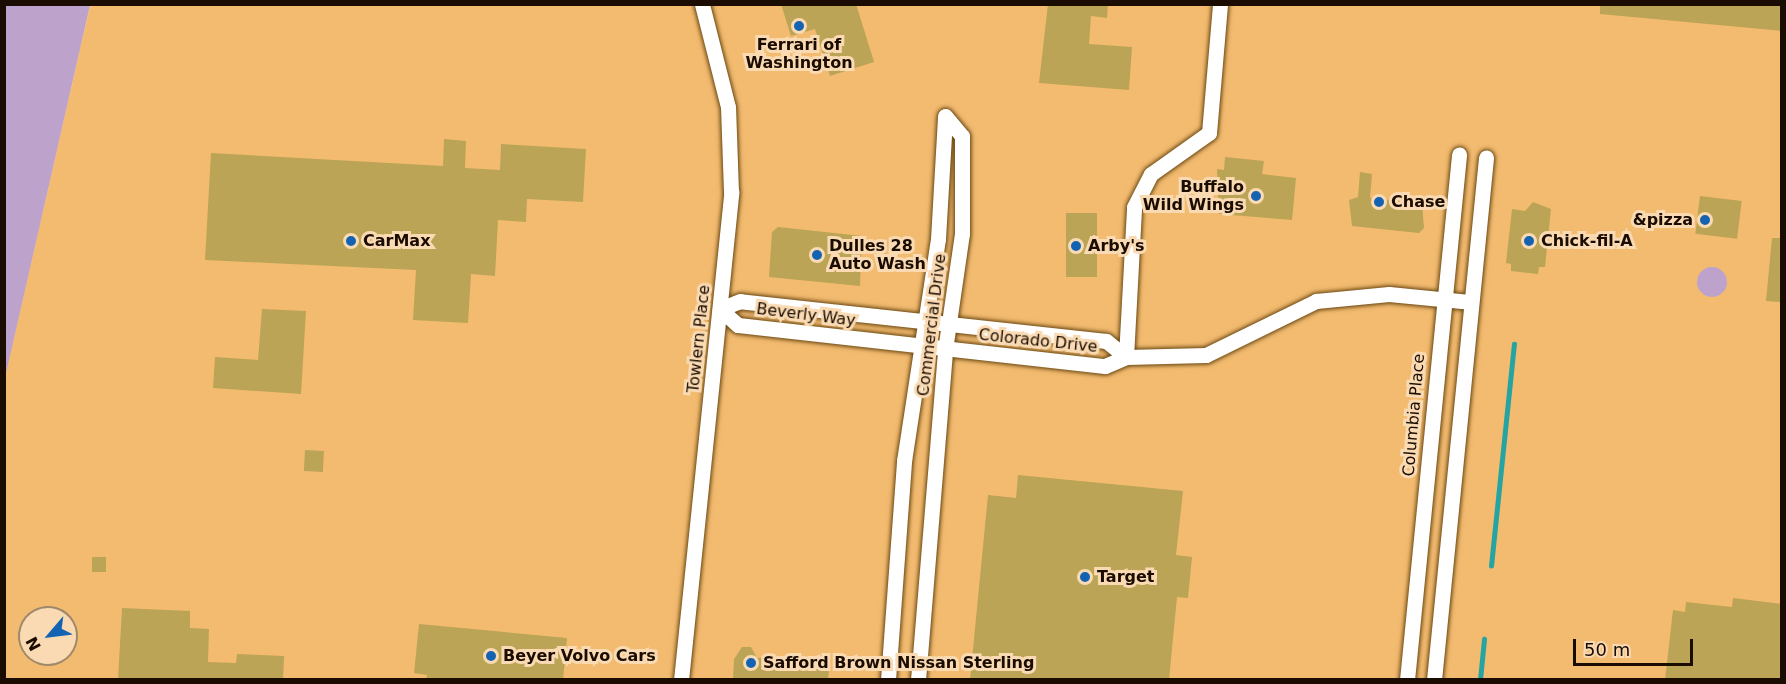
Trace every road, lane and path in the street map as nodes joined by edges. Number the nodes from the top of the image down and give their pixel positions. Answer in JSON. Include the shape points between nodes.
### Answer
{"nodes":[{"id":1,"x":702,"y":4,"type":"edge"},
{"id":2,"x":1220,"y":4,"type":"edge"},
{"id":3,"x":1459,"y":155,"type":"dead end"},
{"id":4,"x":1486,"y":158,"type":"dead end"},
{"id":5,"x":1443,"y":300,"type":"junction"},
{"id":6,"x":1470,"y":302,"type":"junction"},
{"id":7,"x":720,"y":309,"type":"junction"},
{"id":8,"x":925,"y":321,"type":"junction"},
{"id":9,"x":949,"y":324,"type":"junction"},
{"id":10,"x":919,"y":347,"type":"junction"},
{"id":11,"x":945,"y":350,"type":"junction"},
{"id":12,"x":1126,"y":357,"type":"junction"},
{"id":13,"x":681,"y":680,"type":"edge"},
{"id":14,"x":888,"y":680,"type":"edge"},
{"id":15,"x":918,"y":680,"type":"edge"},
{"id":16,"x":1407,"y":680,"type":"edge"},
{"id":17,"x":1434,"y":680,"type":"edge"}],
"edges":[{"from":1,"to":7,"type":"street","name":"Towlern Place","via":[[721,66],[731,150]]},
{"from":2,"to":12,"type":"street","via":[[1209,133],[1152,174],[1134,207]]},
{"from":3,"to":5,"type":"street","name":"Columbia Place"},
{"from":4,"to":6,"type":"street"},
{"from":5,"to":6,"type":"street","name":"Colorado Drive"},
{"from":5,"to":12,"type":"street","name":"Colorado Drive","via":[[1389,294],[1316,301],[1206,356]]},
{"from":5,"to":16,"type":"street","name":"Columbia Place"},
{"from":6,"to":17,"type":"street"},
{"from":7,"to":8,"type":"street","name":"Beverly Way","via":[[740,301]]},
{"from":7,"to":10,"type":"street","name":"Beverly Way","via":[[738,325]]},
{"from":7,"to":13,"type":"street","name":"Towlern Place"},
{"from":8,"to":9,"type":"street","name":"Beverly Way"},
{"from":8,"to":9,"type":"street","name":"Commercial Drive","via":[[938,239],[945,116],[962,136],[965,166]]},
{"from":8,"to":10,"type":"street","name":"Commercial Drive"},
{"from":9,"to":11,"type":"street","name":"Commercial Drive"},
{"from":9,"to":12,"type":"street","name":"Colorado Drive","via":[[1106,341]]},
{"from":10,"to":11,"type":"street","name":"Beverly Way"},
{"from":10,"to":14,"type":"street","name":"Commercial Drive","via":[[904,461]]},
{"from":11,"to":12,"type":"street","name":"Colorado Drive","via":[[1105,366]]},
{"from":11,"to":15,"type":"street","name":"Commercial Drive"}]}
